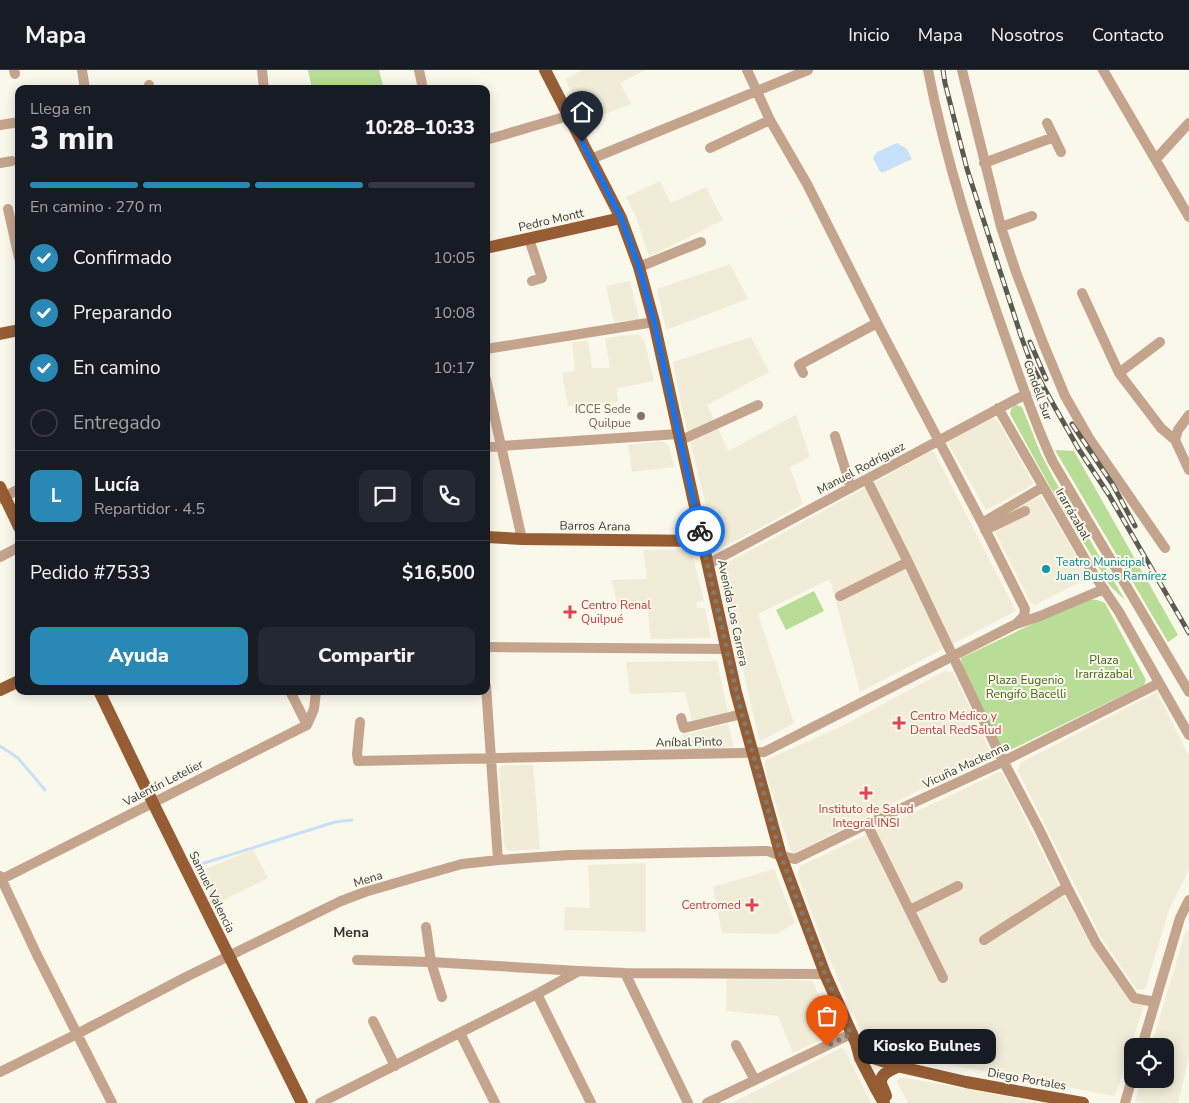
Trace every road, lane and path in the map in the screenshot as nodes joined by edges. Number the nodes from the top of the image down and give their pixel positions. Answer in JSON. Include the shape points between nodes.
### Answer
{"nodes":[{"id":1,"x":82,"y":70,"type":"edge"},
{"id":2,"x":262,"y":70,"type":"edge"},
{"id":3,"x":419,"y":70,"type":"edge"},
{"id":4,"x":545,"y":70,"type":"edge"},
{"id":5,"x":747,"y":70,"type":"edge"},
{"id":6,"x":808,"y":70,"type":"edge"},
{"id":7,"x":928,"y":70,"type":"edge"},
{"id":8,"x":962,"y":70,"type":"edge"},
{"id":9,"x":1103,"y":70,"type":"edge"},
{"id":10,"x":84,"y":85,"type":"edge"},
{"id":11,"x":264,"y":85,"type":"edge"},
{"id":12,"x":422,"y":85,"type":"edge"},
{"id":13,"x":757,"y":91,"type":"junction"},
{"id":14,"x":568,"y":116,"type":"junction"},
{"id":15,"x":770,"y":120,"type":"junction"},
{"id":16,"x":15,"y":123,"type":"edge"},
{"id":17,"x":1048,"y":123,"type":"dead end"},
{"id":18,"x":1189,"y":123,"type":"edge"},
{"id":19,"x":0,"y":125,"type":"edge"},
{"id":20,"x":1054,"y":137,"type":"junction"},
{"id":21,"x":490,"y":139,"type":"edge"},
{"id":22,"x":710,"y":148,"type":"dead end"},
{"id":23,"x":1061,"y":152,"type":"dead end"},
{"id":24,"x":1156,"y":159,"type":"junction"},
{"id":25,"x":591,"y":160,"type":"junction"},
{"id":26,"x":12,"y":161,"type":"dead end"},
{"id":27,"x":0,"y":163,"type":"edge"},
{"id":28,"x":984,"y":163,"type":"junction"},
{"id":29,"x":8,"y":209,"type":"dead end"},
{"id":30,"x":1032,"y":216,"type":"dead end"},
{"id":31,"x":1189,"y":217,"type":"edge"},
{"id":32,"x":621,"y":218,"type":"junction"},
{"id":33,"x":1000,"y":227,"type":"junction"},
{"id":34,"x":529,"y":239,"type":"junction"},
{"id":35,"x":15,"y":240,"type":"edge"},
{"id":36,"x":701,"y":242,"type":"dead end"},
{"id":37,"x":490,"y":247,"type":"edge"},
{"id":38,"x":639,"y":267,"type":"junction"},
{"id":39,"x":532,"y":281,"type":"dead end"},
{"id":40,"x":1082,"y":292,"type":"dead end"},
{"id":41,"x":654,"y":322,"type":"junction"},
{"id":42,"x":877,"y":323,"type":"junction"},
{"id":43,"x":15,"y":331,"type":"edge"},
{"id":44,"x":0,"y":334,"type":"edge"},
{"id":45,"x":1160,"y":342,"type":"dead end"},
{"id":46,"x":490,"y":348,"type":"edge"},
{"id":47,"x":803,"y":373,"type":"dead end"},
{"id":48,"x":1119,"y":373,"type":"junction"},
{"id":49,"x":1026,"y":394,"type":"junction"},
{"id":50,"x":490,"y":396,"type":"edge"},
{"id":51,"x":758,"y":405,"type":"dead end"},
{"id":52,"x":998,"y":408,"type":"junction"},
{"id":53,"x":1189,"y":415,"type":"edge"},
{"id":54,"x":835,"y":436,"type":"dead end"},
{"id":55,"x":678,"y":437,"type":"junction"},
{"id":56,"x":938,"y":440,"type":"junction"},
{"id":57,"x":1175,"y":440,"type":"junction"},
{"id":58,"x":502,"y":446,"type":"junction"},
{"id":59,"x":490,"y":447,"type":"edge"},
{"id":60,"x":1189,"y":470,"type":"edge"},
{"id":61,"x":867,"y":480,"type":"junction"},
{"id":62,"x":1044,"y":487,"type":"junction"},
{"id":63,"x":851,"y":488,"type":"junction"},
{"id":64,"x":15,"y":490,"type":"edge"},
{"id":65,"x":2,"y":494,"type":"edge"},
{"id":66,"x":1025,"y":511,"type":"dead end"},
{"id":67,"x":15,"y":519,"type":"edge"},
{"id":68,"x":984,"y":526,"type":"junction"},
{"id":69,"x":490,"y":537,"type":"edge"},
{"id":70,"x":522,"y":540,"type":"junction"},
{"id":71,"x":702,"y":541,"type":"junction"},
{"id":72,"x":1165,"y":548,"type":"dead end"},
{"id":73,"x":15,"y":549,"type":"edge"},
{"id":74,"x":0,"y":557,"type":"edge"},
{"id":75,"x":908,"y":562,"type":"junction"},
{"id":76,"x":708,"y":564,"type":"junction"},
{"id":77,"x":1104,"y":589,"type":"junction"},
{"id":78,"x":840,"y":596,"type":"dead end"},
{"id":79,"x":1014,"y":625,"type":"junction"},
{"id":80,"x":490,"y":647,"type":"edge"},
{"id":81,"x":726,"y":649,"type":"junction"},
{"id":82,"x":953,"y":656,"type":"junction"},
{"id":83,"x":15,"y":683,"type":"edge"},
{"id":84,"x":1159,"y":683,"type":"junction"},
{"id":85,"x":0,"y":690,"type":"edge"},
{"id":86,"x":1189,"y":692,"type":"edge"},
{"id":87,"x":101,"y":695,"type":"edge"},
{"id":88,"x":292,"y":695,"type":"edge"},
{"id":89,"x":316,"y":695,"type":"edge"},
{"id":90,"x":487,"y":695,"type":"edge"},
{"id":91,"x":742,"y":714,"type":"junction"},
{"id":92,"x":681,"y":718,"type":"dead end"},
{"id":93,"x":360,"y":722,"type":"dead end"},
{"id":94,"x":307,"y":725,"type":"junction"},
{"id":95,"x":1189,"y":735,"type":"edge"},
{"id":96,"x":752,"y":753,"type":"junction"},
{"id":97,"x":491,"y":759,"type":"junction"},
{"id":98,"x":1004,"y":761,"type":"junction"},
{"id":99,"x":153,"y":803,"type":"junction"},
{"id":100,"x":867,"y":824,"type":"junction"},
{"id":101,"x":781,"y":856,"type":"junction"},
{"id":102,"x":498,"y":860,"type":"junction"},
{"id":103,"x":0,"y":879,"type":"edge"},
{"id":104,"x":958,"y":886,"type":"dead end"},
{"id":105,"x":1067,"y":887,"type":"junction"},
{"id":106,"x":1189,"y":900,"type":"edge"},
{"id":107,"x":910,"y":910,"type":"junction"},
{"id":108,"x":1185,"y":919,"type":"edge"},
{"id":109,"x":426,"y":927,"type":"dead end"},
{"id":110,"x":984,"y":940,"type":"dead end"},
{"id":111,"x":228,"y":956,"type":"junction"},
{"id":112,"x":357,"y":960,"type":"dead end"},
{"id":113,"x":431,"y":962,"type":"junction"},
{"id":114,"x":578,"y":971,"type":"junction"},
{"id":115,"x":625,"y":973,"type":"junction"},
{"id":116,"x":825,"y":974,"type":"junction"},
{"id":117,"x":944,"y":978,"type":"dead end"},
{"id":118,"x":537,"y":994,"type":"junction"},
{"id":119,"x":442,"y":997,"type":"dead end"},
{"id":120,"x":1155,"y":1002,"type":"junction"},
{"id":121,"x":373,"y":1021,"type":"dead end"},
{"id":122,"x":460,"y":1033,"type":"junction"},
{"id":123,"x":77,"y":1034,"type":"junction"},
{"id":124,"x":1144,"y":1038,"type":"edge"},
{"id":125,"x":854,"y":1039,"type":"junction"},
{"id":126,"x":736,"y":1044,"type":"dead end"},
{"id":127,"x":394,"y":1066,"type":"junction"},
{"id":128,"x":899,"y":1066,"type":"junction"},
{"id":129,"x":0,"y":1072,"type":"edge"},
{"id":130,"x":755,"y":1080,"type":"junction"},
{"id":131,"x":1129,"y":1088,"type":"edge"},
{"id":132,"x":112,"y":1103,"type":"edge"},
{"id":133,"x":302,"y":1103,"type":"edge"},
{"id":134,"x":320,"y":1103,"type":"edge"},
{"id":135,"x":495,"y":1103,"type":"edge"},
{"id":136,"x":591,"y":1103,"type":"edge"},
{"id":137,"x":688,"y":1103,"type":"edge"},
{"id":138,"x":707,"y":1103,"type":"edge"},
{"id":139,"x":886,"y":1103,"type":"edge"},
{"id":140,"x":1083,"y":1103,"type":"edge"},
{"id":141,"x":1125,"y":1103,"type":"edge"}],
"edges":[{"from":1,"to":10,"type":"street"},
{"from":2,"to":11,"type":"street"},
{"from":3,"to":12,"type":"street"},
{"from":4,"to":14,"type":"main road","name":"Avenida Los Carrera"},
{"from":5,"to":13,"type":"street"},
{"from":6,"to":13,"type":"street"},
{"from":7,"to":49,"type":"street","name":"Condell Sur","via":[[973,245]]},
{"from":8,"to":28,"type":"street"},
{"from":9,"to":24,"type":"street"},
{"from":13,"to":15,"type":"street"},
{"from":13,"to":25,"type":"street"},
{"from":14,"to":21,"type":"street"},
{"from":14,"to":25,"type":"main road","name":"Avenida Los Carrera"},
{"from":15,"to":22,"type":"street"},
{"from":15,"to":42,"type":"street","via":[[807,184]]},
{"from":16,"to":19,"type":"street"},
{"from":17,"to":20,"type":"street"},
{"from":18,"to":24,"type":"street"},
{"from":20,"to":23,"type":"street"},
{"from":20,"to":28,"type":"street"},
{"from":24,"to":31,"type":"street"},
{"from":25,"to":32,"type":"main road","name":"Avenida Los Carrera"},
{"from":26,"to":27,"type":"street"},
{"from":28,"to":33,"type":"street"},
{"from":29,"to":35,"type":"street"},
{"from":30,"to":33,"type":"street"},
{"from":32,"to":34,"type":"main road","name":"Pedro Montt"},
{"from":32,"to":38,"type":"main road","name":"Avenida Los Carrera"},
{"from":33,"to":72,"type":"street","via":[[1065,396],[1089,438]]},
{"from":34,"to":37,"type":"main road","name":"Pedro Montt"},
{"from":34,"to":39,"type":"street","via":[[542,278]]},
{"from":36,"to":38,"type":"street"},
{"from":38,"to":41,"type":"main road","name":"Avenida Los Carrera"},
{"from":40,"to":48,"type":"street"},
{"from":41,"to":46,"type":"street"},
{"from":41,"to":55,"type":"main road","name":"Avenida Los Carrera"},
{"from":42,"to":47,"type":"street","via":[[799,365]]},
{"from":42,"to":56,"type":"street"},
{"from":43,"to":44,"type":"main road"},
{"from":45,"to":48,"type":"street"},
{"from":48,"to":57,"type":"street","via":[[1161,428]]},
{"from":49,"to":52,"type":"street","name":"Manuel Rodríguez"},
{"from":49,"to":86,"type":"street","name":"Condell Sur","via":[[1053,462]]},
{"from":50,"to":58,"type":"street"},
{"from":51,"to":55,"type":"street"},
{"from":52,"to":56,"type":"street","name":"Manuel Rodríguez"},
{"from":52,"to":62,"type":"street","name":"Irarrázabal"},
{"from":53,"to":57,"type":"street"},
{"from":54,"to":63,"type":"street"},
{"from":55,"to":58,"type":"street"},
{"from":55,"to":71,"type":"main road","name":"Avenida Los Carrera"},
{"from":56,"to":61,"type":"street","name":"Manuel Rodríguez"},
{"from":56,"to":68,"type":"street"},
{"from":57,"to":60,"type":"street"},
{"from":58,"to":59,"type":"street"},
{"from":58,"to":70,"type":"street"},
{"from":61,"to":63,"type":"street","name":"Manuel Rodríguez"},
{"from":61,"to":75,"type":"street"},
{"from":62,"to":68,"type":"street"},
{"from":62,"to":77,"type":"street","name":"Irarrázabal"},
{"from":63,"to":76,"type":"street","name":"Manuel Rodríguez"},
{"from":64,"to":65,"type":"street"},
{"from":65,"to":67,"type":"main road"},
{"from":66,"to":68,"type":"street"},
{"from":68,"to":79,"type":"street","via":[[1025,609],[1024,616]]},
{"from":69,"to":70,"type":"main road","name":"Barros Arana"},
{"from":70,"to":71,"type":"main road","name":"Barros Arana"},
{"from":71,"to":76,"type":"main road","name":"Avenida Los Carrera"},
{"from":73,"to":74,"type":"street"},
{"from":75,"to":78,"type":"street"},
{"from":75,"to":82,"type":"street"},
{"from":76,"to":81,"type":"main road","name":"Avenida Los Carrera"},
{"from":77,"to":79,"type":"street","name":"Aníbal Pinto"},
{"from":77,"to":84,"type":"street","name":"Irarrázabal"},
{"from":79,"to":82,"type":"street","name":"Aníbal Pinto"},
{"from":80,"to":81,"type":"street"},
{"from":81,"to":91,"type":"main road","name":"Avenida Los Carrera"},
{"from":82,"to":96,"type":"street","name":"Aníbal Pinto","via":[[764,752]]},
{"from":82,"to":98,"type":"street"},
{"from":83,"to":85,"type":"main road"},
{"from":84,"to":95,"type":"street","name":"Irarrázabal"},
{"from":84,"to":98,"type":"street","name":"Vicuña Mackenna"},
{"from":87,"to":99,"type":"main road","name":"Samuel Valencia"},
{"from":88,"to":94,"type":"street"},
{"from":89,"to":94,"type":"street"},
{"from":90,"to":97,"type":"street"},
{"from":91,"to":92,"type":"street","via":[[684,728]]},
{"from":91,"to":96,"type":"main road","name":"Avenida Los Carrera"},
{"from":93,"to":97,"type":"street","name":"Aníbal Pinto","via":[[358,761]]},
{"from":94,"to":99,"type":"street","name":"Valentín Letelier"},
{"from":96,"to":97,"type":"street","name":"Aníbal Pinto"},
{"from":96,"to":101,"type":"main road","name":"Avenida Los Carrera"},
{"from":97,"to":102,"type":"street"},
{"from":98,"to":100,"type":"street","name":"Vicuña Mackenna"},
{"from":98,"to":105,"type":"street"},
{"from":99,"to":103,"type":"street","name":"Valentín Letelier"},
{"from":99,"to":111,"type":"main road","name":"Samuel Valencia"},
{"from":100,"to":101,"type":"street","name":"Vicuña Mackenna","via":[[795,859]]},
{"from":100,"to":107,"type":"street"},
{"from":101,"to":102,"type":"street","name":"Mena","via":[[766,851],[569,855]]},
{"from":101,"to":116,"type":"main road","name":"Avenida Los Carrera"},
{"from":102,"to":111,"type":"street","name":"Mena","via":[[462,864],[357,895]]},
{"from":103,"to":123,"type":"street"},
{"from":104,"to":107,"type":"street"},
{"from":105,"to":110,"type":"street"},
{"from":105,"to":120,"type":"street","via":[[1096,943],[1127,989],[1134,998]]},
{"from":106,"to":108,"type":"street"},
{"from":107,"to":117,"type":"street"},
{"from":108,"to":120,"type":"street"},
{"from":109,"to":113,"type":"street"},
{"from":111,"to":123,"type":"street","name":"Mena"},
{"from":111,"to":133,"type":"main road","name":"Samuel Valencia"},
{"from":112,"to":113,"type":"street"},
{"from":113,"to":114,"type":"street"},
{"from":113,"to":119,"type":"street"},
{"from":114,"to":115,"type":"street"},
{"from":114,"to":118,"type":"street"},
{"from":115,"to":116,"type":"street"},
{"from":115,"to":137,"type":"street"},
{"from":116,"to":125,"type":"main road","name":"Avenida Los Carrera"},
{"from":118,"to":122,"type":"street"},
{"from":118,"to":136,"type":"street"},
{"from":120,"to":124,"type":"street"},
{"from":121,"to":127,"type":"street"},
{"from":122,"to":127,"type":"street"},
{"from":122,"to":135,"type":"street"},
{"from":123,"to":129,"type":"street","name":"Mena"},
{"from":123,"to":132,"type":"street"},
{"from":125,"to":128,"type":"main road","name":"Diego Portales","via":[[870,1057]]},
{"from":125,"to":130,"type":"street"},
{"from":125,"to":139,"type":"main road","name":"Avenida Los Carrera","via":[[860,1058]]},
{"from":126,"to":130,"type":"street"},
{"from":127,"to":134,"type":"street"},
{"from":128,"to":139,"type":"main road","via":[[886,1072],[882,1080]]},
{"from":128,"to":140,"type":"main road","name":"Diego Portales"},
{"from":130,"to":138,"type":"street"},
{"from":131,"to":141,"type":"street"}]}
